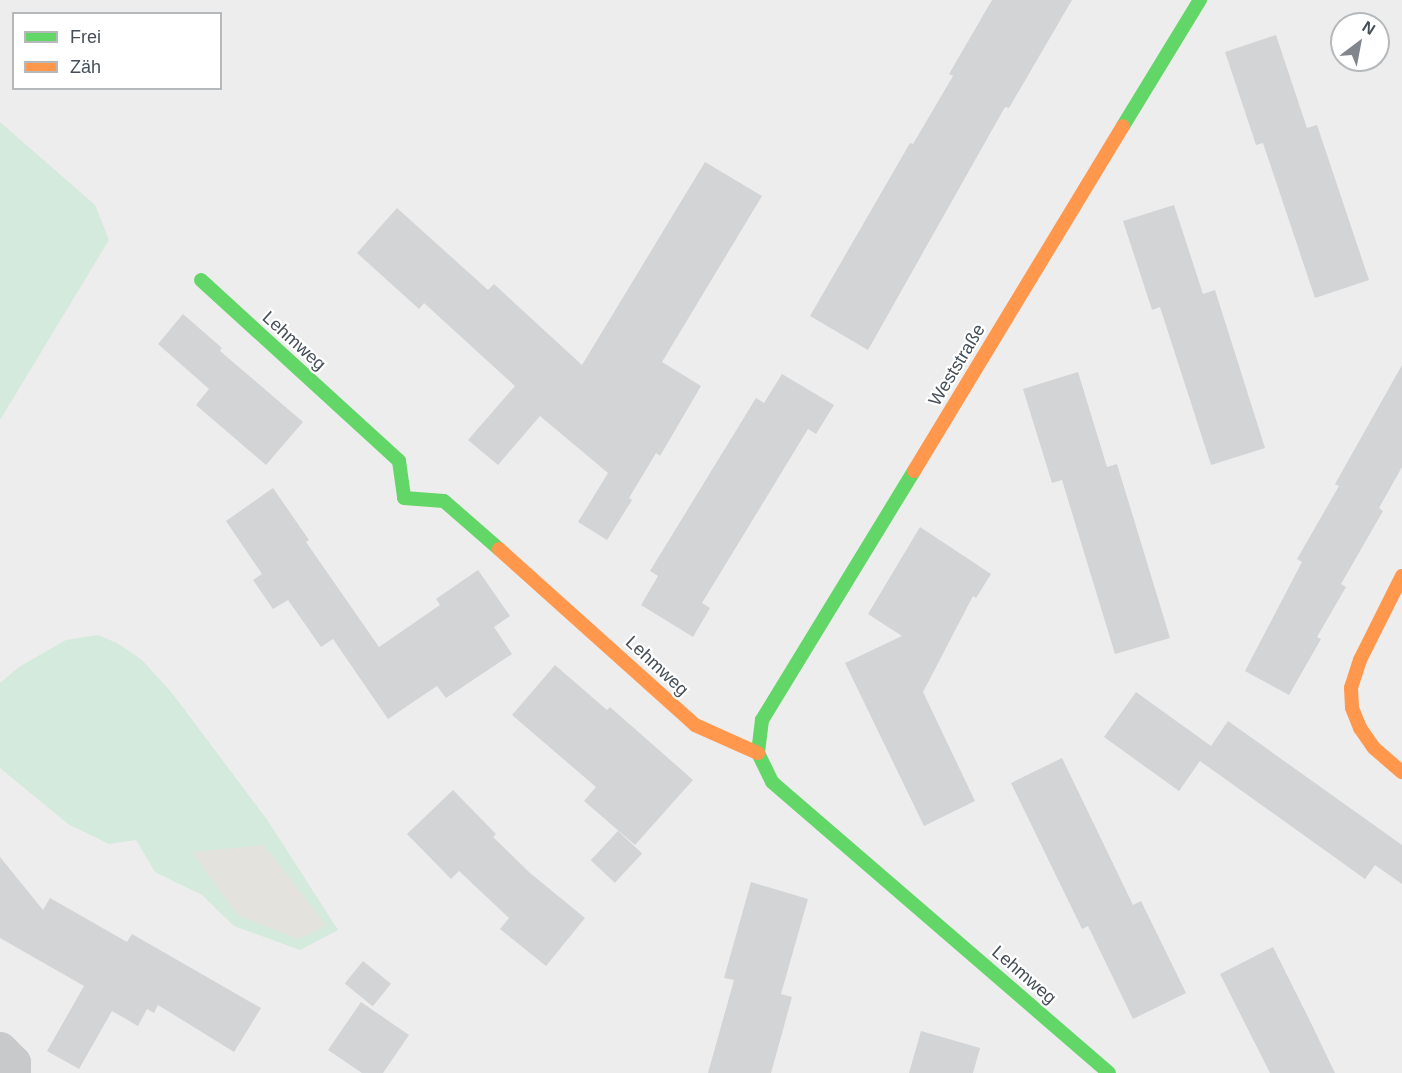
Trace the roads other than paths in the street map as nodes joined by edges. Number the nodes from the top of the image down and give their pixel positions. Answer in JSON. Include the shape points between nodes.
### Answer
{"nodes":[{"id":1,"x":1200,"y":0,"type":"edge"},
{"id":2,"x":201,"y":280,"type":"dead end"},
{"id":3,"x":1402,"y":576,"type":"edge"},
{"id":4,"x":758,"y":753,"type":"junction"},
{"id":5,"x":1402,"y":772,"type":"edge"},
{"id":6,"x":0,"y":1048,"type":"edge"},
{"id":7,"x":14,"y":1073,"type":"edge"},
{"id":8,"x":1109,"y":1073,"type":"edge"}],
"edges":[{"from":1,"to":4,"type":"street","name":"Weststraße","via":[[762,720]]},
{"from":2,"to":4,"type":"street","name":"Lehmweg","via":[[399,461],[404,498],[444,501],[695,725]]},
{"from":3,"to":5,"type":"street","via":[[1360,660],[1351,688],[1352,708],[1360,729],[1374,748]]},
{"from":4,"to":8,"type":"street","name":"Lehmweg","via":[[772,782]]},
{"from":6,"to":7,"type":"street","via":[[15,1062]]}]}
